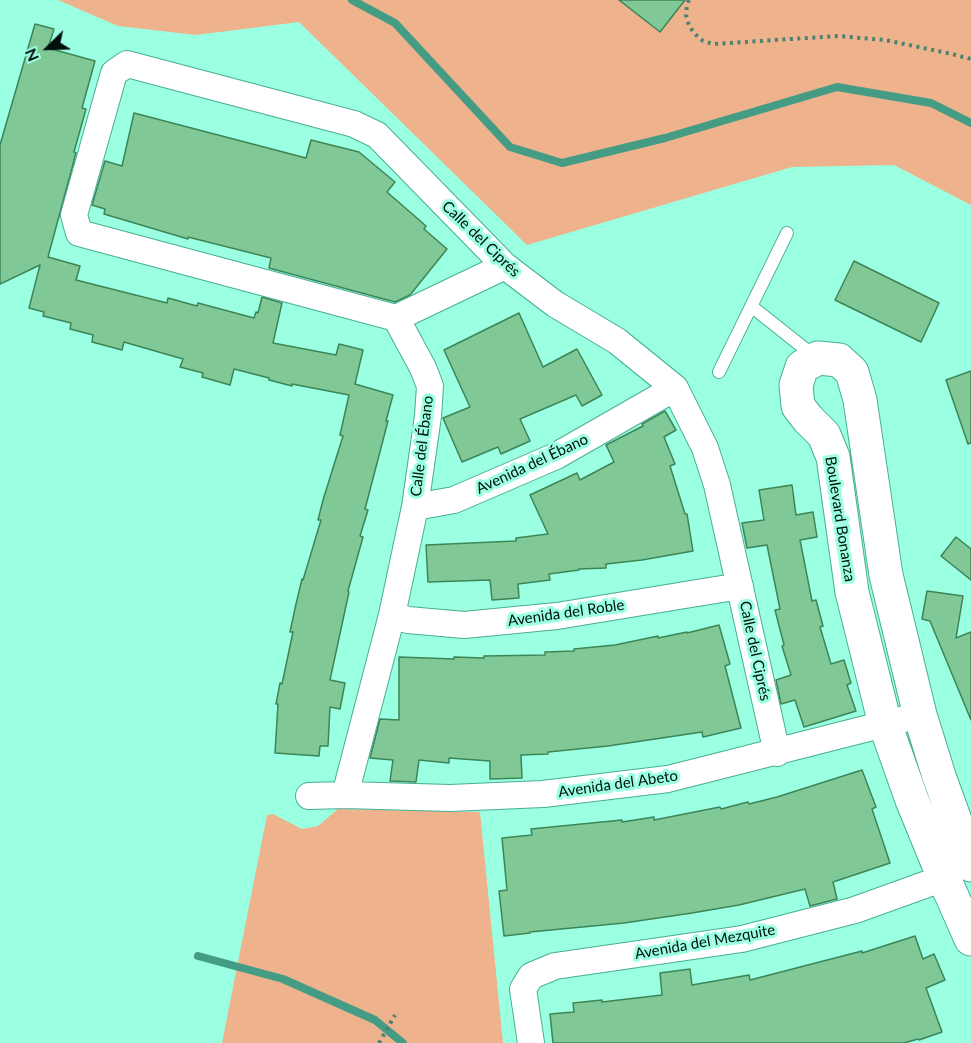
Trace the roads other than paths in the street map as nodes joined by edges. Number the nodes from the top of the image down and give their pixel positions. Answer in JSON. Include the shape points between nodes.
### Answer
{"nodes":[{"id":1,"x":787,"y":233,"type":"dead end"},
{"id":2,"x":505,"y":266,"type":"junction"},
{"id":3,"x":751,"y":306,"type":"junction"},
{"id":4,"x":396,"y":318,"type":"junction"},
{"id":5,"x":818,"y":358,"type":"junction"},
{"id":6,"x":719,"y":372,"type":"dead end"},
{"id":7,"x":675,"y":388,"type":"junction"},
{"id":8,"x":414,"y":507,"type":"junction"},
{"id":9,"x":740,"y":586,"type":"junction"},
{"id":10,"x":392,"y":615,"type":"junction"},
{"id":11,"x":920,"y":715,"type":"junction"},
{"id":12,"x":885,"y":724,"type":"junction"},
{"id":13,"x":777,"y":753,"type":"junction"},
{"id":14,"x":345,"y":795,"type":"junction"},
{"id":15,"x":309,"y":796,"type":"dead end"},
{"id":16,"x":965,"y":829,"type":"edge"},
{"id":17,"x":964,"y":867,"type":"edge"},
{"id":18,"x":971,"y":939,"type":"edge"},
{"id":19,"x":531,"y":1043,"type":"edge"}],
"edges":[{"from":1,"to":3,"type":"lane"},
{"from":2,"to":4,"type":"street"},
{"from":2,"to":4,"type":"street","name":"Calle del Ciprés","via":[[377,135],[354,124],[127,64],[114,73],[74,215],[79,233]]},
{"from":2,"to":7,"type":"street","name":"Calle del Ciprés","via":[[555,304],[617,341]]},
{"from":3,"to":5,"type":"lane"},
{"from":3,"to":6,"type":"lane"},
{"from":4,"to":8,"type":"street","name":"Calle del Ébano","via":[[430,386]]},
{"from":5,"to":11,"type":"street","name":"Boulevard Bonanza","via":[[839,360],[852,372],[860,400],[886,575]]},
{"from":5,"to":12,"type":"street","name":"Boulevard Bonanza","via":[[802,367],[796,385],[798,406],[824,435],[833,457],[852,592]]},
{"from":7,"to":8,"type":"street","name":"Avenida del Ébano","via":[[556,456],[454,500]]},
{"from":7,"to":9,"type":"street","name":"Calle del Ciprés","via":[[705,448]]},
{"from":8,"to":10,"type":"street","name":"Calle del Ébano"},
{"from":9,"to":10,"type":"street","name":"Avenida del Roble","via":[[557,616],[464,625]]},
{"from":9,"to":13,"type":"street","name":"Calle del Ciprés"},
{"from":10,"to":14,"type":"street","name":"Calle del Ébano"},
{"from":11,"to":12,"type":"street","name":"Avenida del Abeto"},
{"from":11,"to":16,"type":"street","name":"Boulevard Bonanza","via":[[939,776]]},
{"from":12,"to":13,"type":"street","name":"Avenida del Abeto"},
{"from":12,"to":17,"type":"street","name":"Boulevard Bonanza","via":[[912,800]]},
{"from":13,"to":14,"type":"street","name":"Avenida del Abeto","via":[[668,779],[543,794],[450,798]]},
{"from":14,"to":15,"type":"street","name":"Avenida del Abeto"},
{"from":16,"to":17,"type":"street","name":"Boulevard Bonanza"},
{"from":17,"to":18,"type":"street","name":"Boulevard Bonanza"},
{"from":17,"to":19,"type":"street","name":"Avenida del Mezquite","via":[[855,910],[742,939],[547,969],[531,976],[523,989]]}]}
